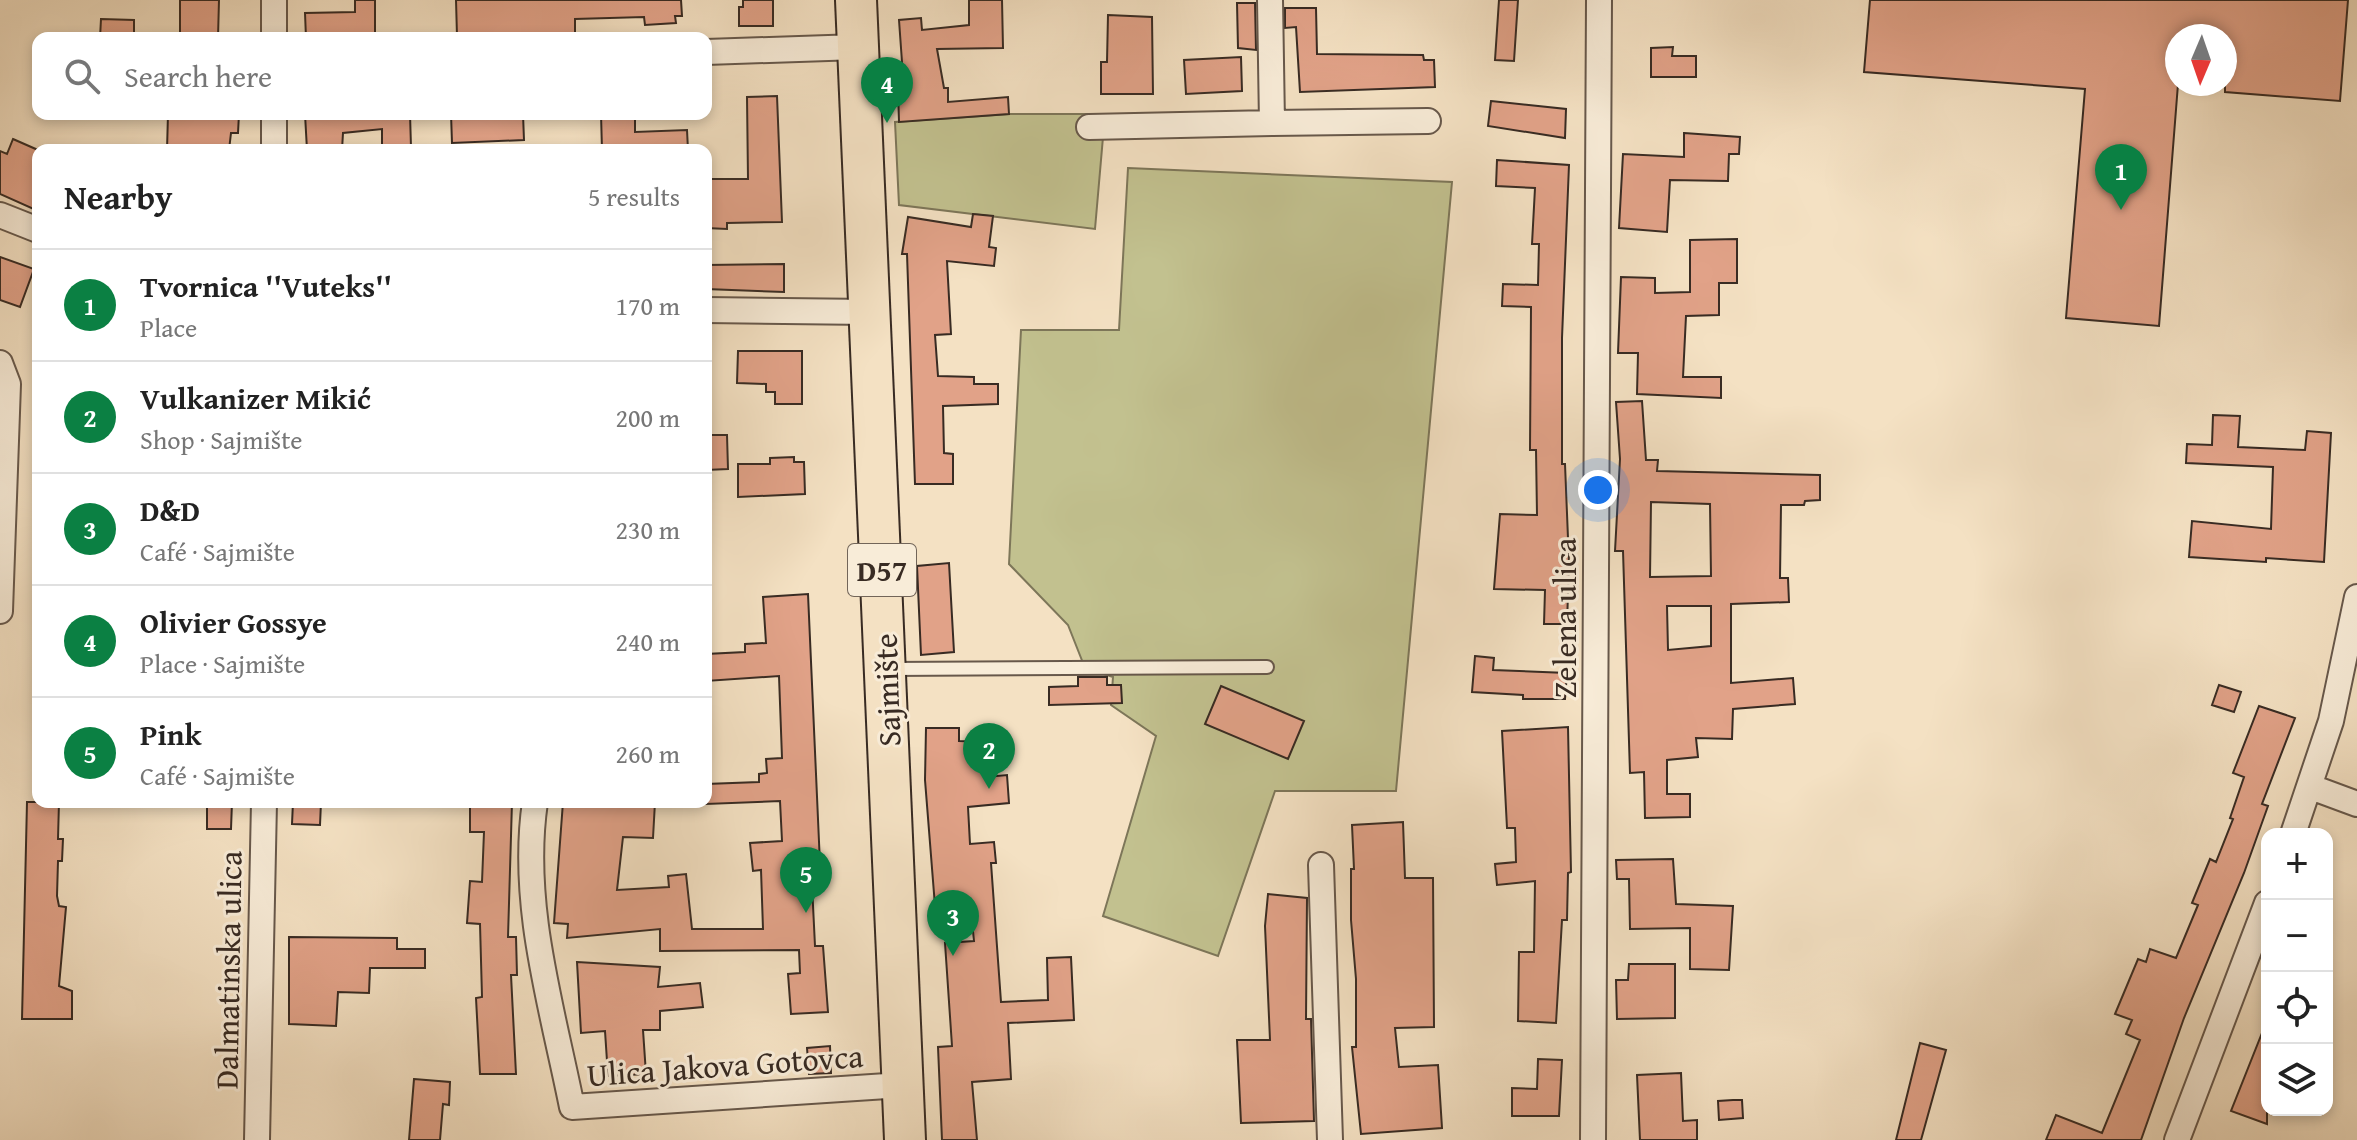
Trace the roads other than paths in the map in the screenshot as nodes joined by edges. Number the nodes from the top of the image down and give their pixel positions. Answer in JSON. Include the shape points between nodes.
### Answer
{"nodes":[{"id":1,"x":274,"y":0,"type":"edge"},
{"id":2,"x":856,"y":0,"type":"edge"},
{"id":3,"x":1270,"y":0,"type":"edge"},
{"id":4,"x":1599,"y":0,"type":"edge"},
{"id":5,"x":274,"y":32,"type":"edge"},
{"id":6,"x":858,"y":47,"type":"junction"},
{"id":7,"x":712,"y":52,"type":"edge"},
{"id":8,"x":274,"y":120,"type":"edge"},
{"id":9,"x":1428,"y":121,"type":"dead end"},
{"id":10,"x":1272,"y":123,"type":"junction"},
{"id":11,"x":1089,"y":127,"type":"dead end"},
{"id":12,"x":274,"y":144,"type":"edge"},
{"id":13,"x":0,"y":215,"type":"edge"},
{"id":14,"x":32,"y":228,"type":"edge"},
{"id":15,"x":712,"y":310,"type":"edge"},
{"id":16,"x":870,"y":312,"type":"junction"},
{"id":17,"x":0,"y":363,"type":"edge"},
{"id":18,"x":2357,"y":597,"type":"edge"},
{"id":19,"x":0,"y":611,"type":"edge"},
{"id":20,"x":2353,"y":646,"type":"edge"},
{"id":21,"x":1267,"y":667,"type":"dead end"},
{"id":22,"x":887,"y":669,"type":"junction"},
{"id":23,"x":2311,"y":787,"type":"junction"},
{"id":24,"x":2357,"y":804,"type":"edge"},
{"id":25,"x":264,"y":808,"type":"edge"},
{"id":26,"x":535,"y":808,"type":"edge"},
{"id":27,"x":2295,"y":828,"type":"edge"},
{"id":28,"x":1321,"y":865,"type":"dead end"},
{"id":29,"x":2261,"y":919,"type":"edge"},
{"id":30,"x":902,"y":1085,"type":"junction"},
{"id":31,"x":257,"y":1140,"type":"edge"},
{"id":32,"x":905,"y":1140,"type":"edge"},
{"id":33,"x":1330,"y":1140,"type":"edge"},
{"id":34,"x":1593,"y":1140,"type":"edge"},
{"id":35,"x":2177,"y":1140,"type":"edge"}],
"edges":[{"from":1,"to":5,"type":"street"},
{"from":2,"to":6,"type":"main road","name":"Sajmište","number":"D57"},
{"from":3,"to":10,"type":"street"},
{"from":4,"to":34,"type":"street","name":"Zelena ulica"},
{"from":6,"to":7,"type":"street"},
{"from":6,"to":16,"type":"main road","name":"Sajmište","number":"D57"},
{"from":8,"to":12,"type":"street"},
{"from":9,"to":10,"type":"street"},
{"from":10,"to":11,"type":"street"},
{"from":13,"to":14,"type":"street"},
{"from":15,"to":16,"type":"street"},
{"from":16,"to":22,"type":"main road","name":"Sajmište","number":"D57"},
{"from":17,"to":19,"type":"street","via":[[8,384]]},
{"from":18,"to":20,"type":"street"},
{"from":20,"to":23,"type":"street"},
{"from":21,"to":22,"type":"lane"},
{"from":22,"to":30,"type":"main road","name":"Sajmište","number":"D57"},
{"from":23,"to":24,"type":"street"},
{"from":23,"to":27,"type":"street"},
{"from":25,"to":31,"type":"street","name":"Dalmatinska ulica"},
{"from":26,"to":30,"type":"street","name":"Ulica Jakova Gotovca","via":[[532,894],[572,1107]]},
{"from":28,"to":33,"type":"street"},
{"from":29,"to":35,"type":"street"},
{"from":30,"to":32,"type":"main road","name":"Sajmište","number":"D57"}]}
